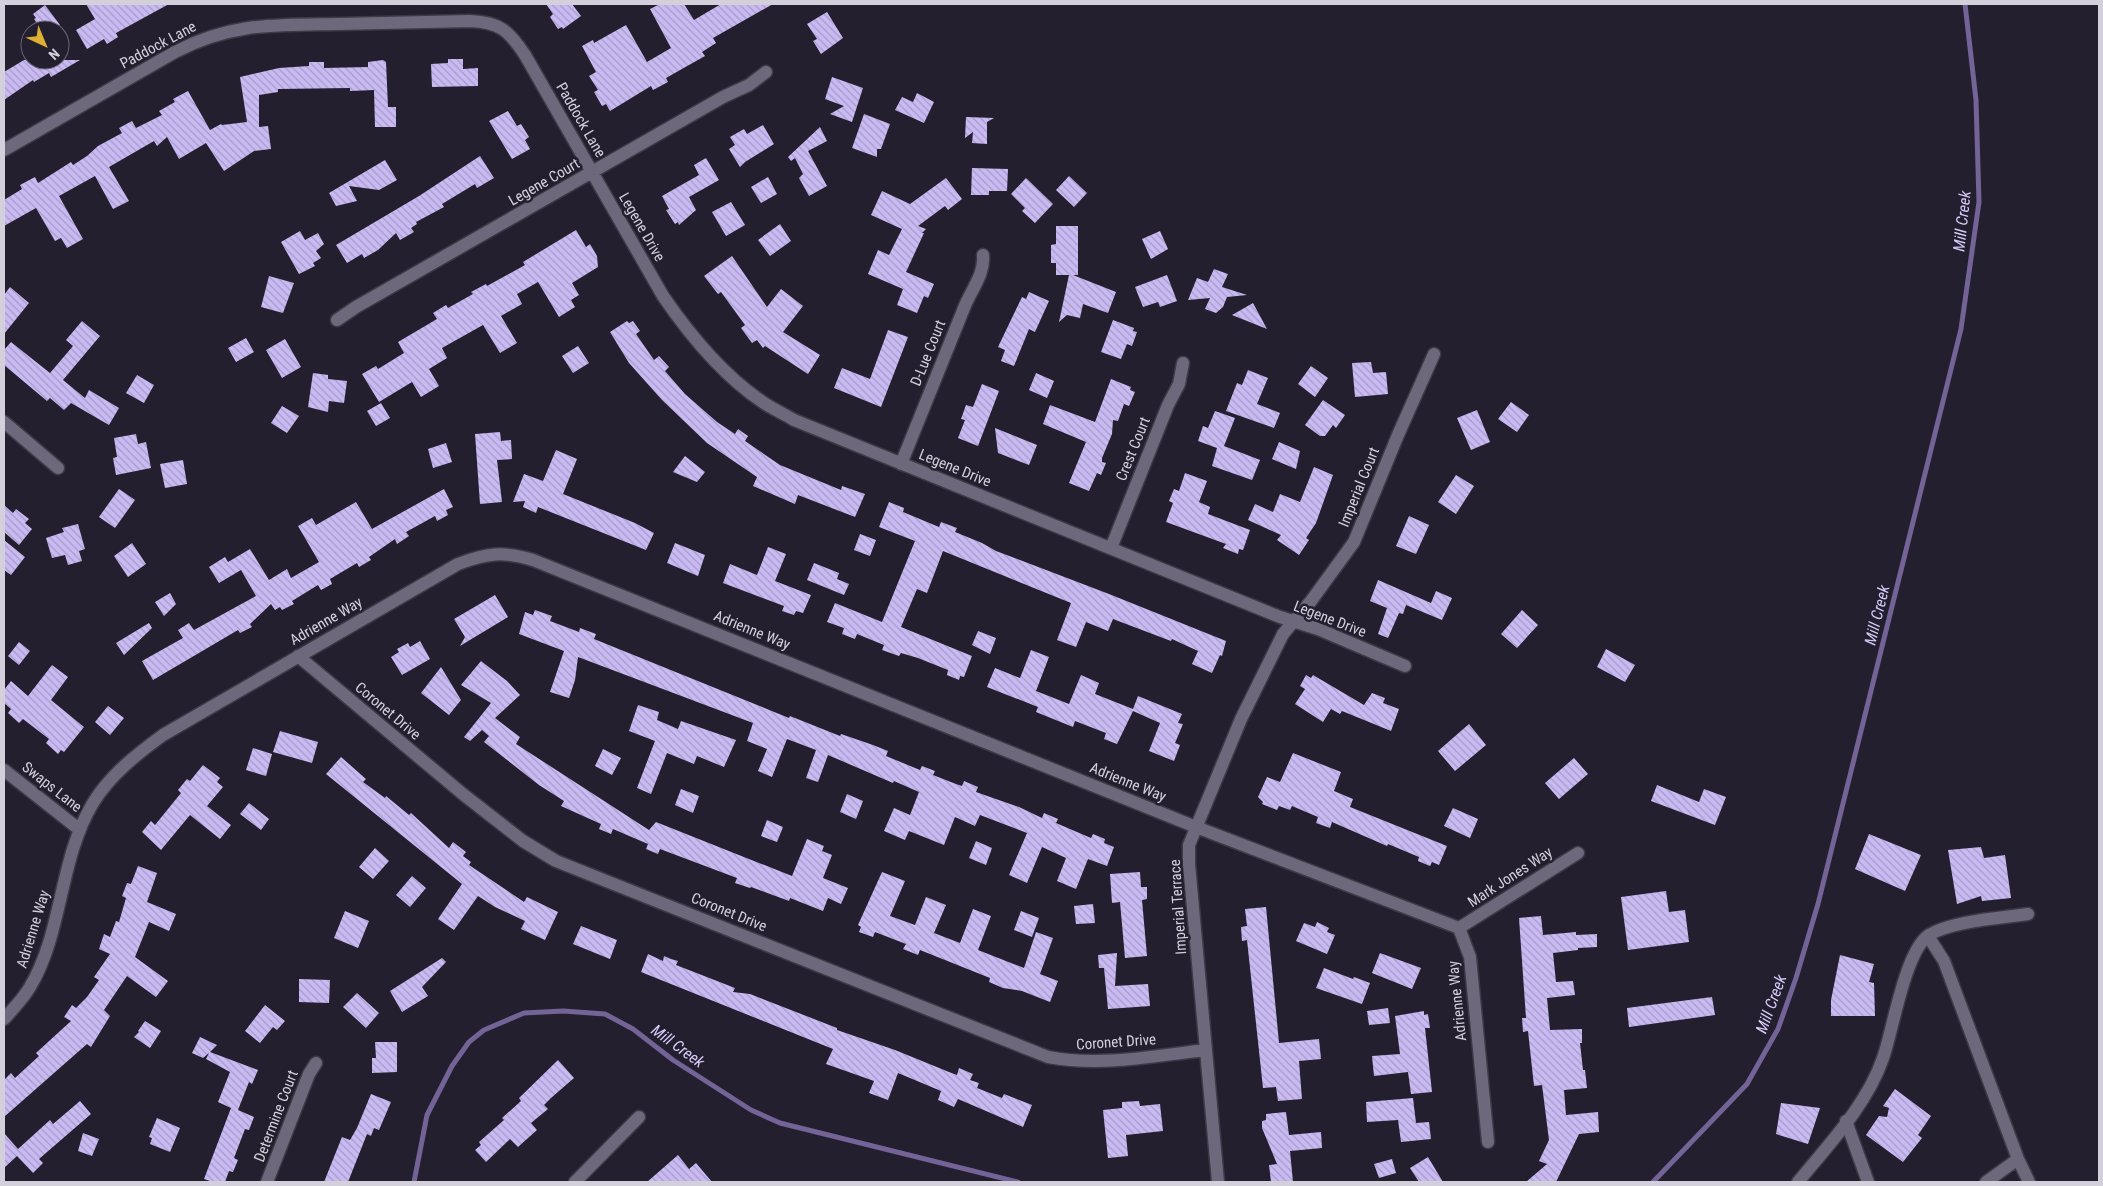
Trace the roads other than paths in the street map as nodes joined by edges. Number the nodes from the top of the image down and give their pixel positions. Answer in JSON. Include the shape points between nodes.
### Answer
{"nodes":[{"id":1,"x":766,"y":72,"type":"dead end"},
{"id":2,"x":4,"y":150,"type":"edge"},
{"id":3,"x":592,"y":173,"type":"junction"},
{"id":4,"x":983,"y":255,"type":"dead end"},
{"id":5,"x":337,"y":320,"type":"dead end"},
{"id":6,"x":1434,"y":354,"type":"dead end"},
{"id":7,"x":1183,"y":363,"type":"dead end"},
{"id":8,"x":4,"y":422,"type":"edge"},
{"id":9,"x":901,"y":464,"type":"junction"},
{"id":10,"x":58,"y":468,"type":"dead end"},
{"id":11,"x":1111,"y":548,"type":"junction"},
{"id":12,"x":1294,"y":622,"type":"junction"},
{"id":13,"x":298,"y":656,"type":"junction"},
{"id":14,"x":1405,"y":666,"type":"dead end"},
{"id":15,"x":4,"y":770,"type":"edge"},
{"id":16,"x":1196,"y":827,"type":"junction"},
{"id":17,"x":80,"y":830,"type":"junction"},
{"id":18,"x":1578,"y":853,"type":"dead end"},
{"id":19,"x":2028,"y":914,"type":"dead end"},
{"id":20,"x":1459,"y":928,"type":"junction"},
{"id":21,"x":1928,"y":936,"type":"junction"},
{"id":22,"x":4,"y":1019,"type":"edge"},
{"id":23,"x":1206,"y":1050,"type":"junction"},
{"id":24,"x":316,"y":1062,"type":"dead end"},
{"id":25,"x":639,"y":1117,"type":"dead end"},
{"id":26,"x":1846,"y":1121,"type":"junction"},
{"id":27,"x":1488,"y":1142,"type":"dead end"},
{"id":28,"x":2018,"y":1159,"type":"junction"},
{"id":29,"x":268,"y":1182,"type":"edge"},
{"id":30,"x":574,"y":1182,"type":"edge"},
{"id":31,"x":1218,"y":1182,"type":"edge"},
{"id":32,"x":1798,"y":1182,"type":"edge"},
{"id":33,"x":1868,"y":1182,"type":"edge"},
{"id":34,"x":1986,"y":1182,"type":"edge"},
{"id":35,"x":2029,"y":1182,"type":"edge"}],
"edges":[{"from":1,"to":3,"type":"street","name":"Legene Court","via":[[749,85]]},
{"from":2,"to":3,"type":"street","name":"Paddock Lane","via":[[175,52],[220,32],[260,26],[486,21],[500,26],[513,37]]},
{"from":3,"to":5,"type":"street","name":"Legene Court"},
{"from":3,"to":9,"type":"street","name":"Legene Drive","via":[[678,318],[730,375],[762,402],[794,420]]},
{"from":4,"to":9,"type":"street","name":"D-Lue Court","via":[[981,272]]},
{"from":6,"to":12,"type":"street","name":"Imperial Court","via":[[1354,542]]},
{"from":7,"to":11,"type":"street","name":"Crest Court","via":[[1179,384]]},
{"from":8,"to":10,"type":"street"},
{"from":9,"to":11,"type":"street","name":"Legene Drive"},
{"from":11,"to":12,"type":"street","name":"Legene Drive"},
{"from":12,"to":14,"type":"street","name":"Legene Drive"},
{"from":12,"to":16,"type":"street","name":"Imperial Terrace","via":[[1283,634],[1241,719]]},
{"from":13,"to":16,"type":"street","name":"Adrienne Way","via":[[458,564],[488,554],[514,554]]},
{"from":13,"to":17,"type":"street","name":"Adrienne Way","via":[[136,754],[106,784]]},
{"from":13,"to":23,"type":"street","name":"Coronet Drive","via":[[523,841],[556,861],[1048,1057],[1072,1062],[1105,1062]]},
{"from":15,"to":17,"type":"street","name":"Swaps Lane"},
{"from":16,"to":20,"type":"street","name":"Adrienne Way"},
{"from":16,"to":23,"type":"street","name":"Imperial Terrace","via":[[1189,845]]},
{"from":17,"to":22,"type":"street","name":"Adrienne Way","via":[[39,970],[20,1002]]},
{"from":18,"to":20,"type":"street","name":"Mark Jones Way"},
{"from":19,"to":21,"type":"street","via":[[1950,926]]},
{"from":20,"to":27,"type":"street","name":"Adrienne Way","via":[[1470,956]]},
{"from":21,"to":26,"type":"street","via":[[1918,946],[1910,964],[1883,1058],[1872,1084]]},
{"from":21,"to":28,"type":"street","via":[[1944,961]]},
{"from":23,"to":31,"type":"street","name":"Imperial Terrace"},
{"from":24,"to":29,"type":"street","name":"Determine Court"},
{"from":25,"to":30,"type":"street"},
{"from":26,"to":32,"type":"street"},
{"from":26,"to":33,"type":"street"},
{"from":28,"to":34,"type":"street"},
{"from":28,"to":35,"type":"street"}]}
